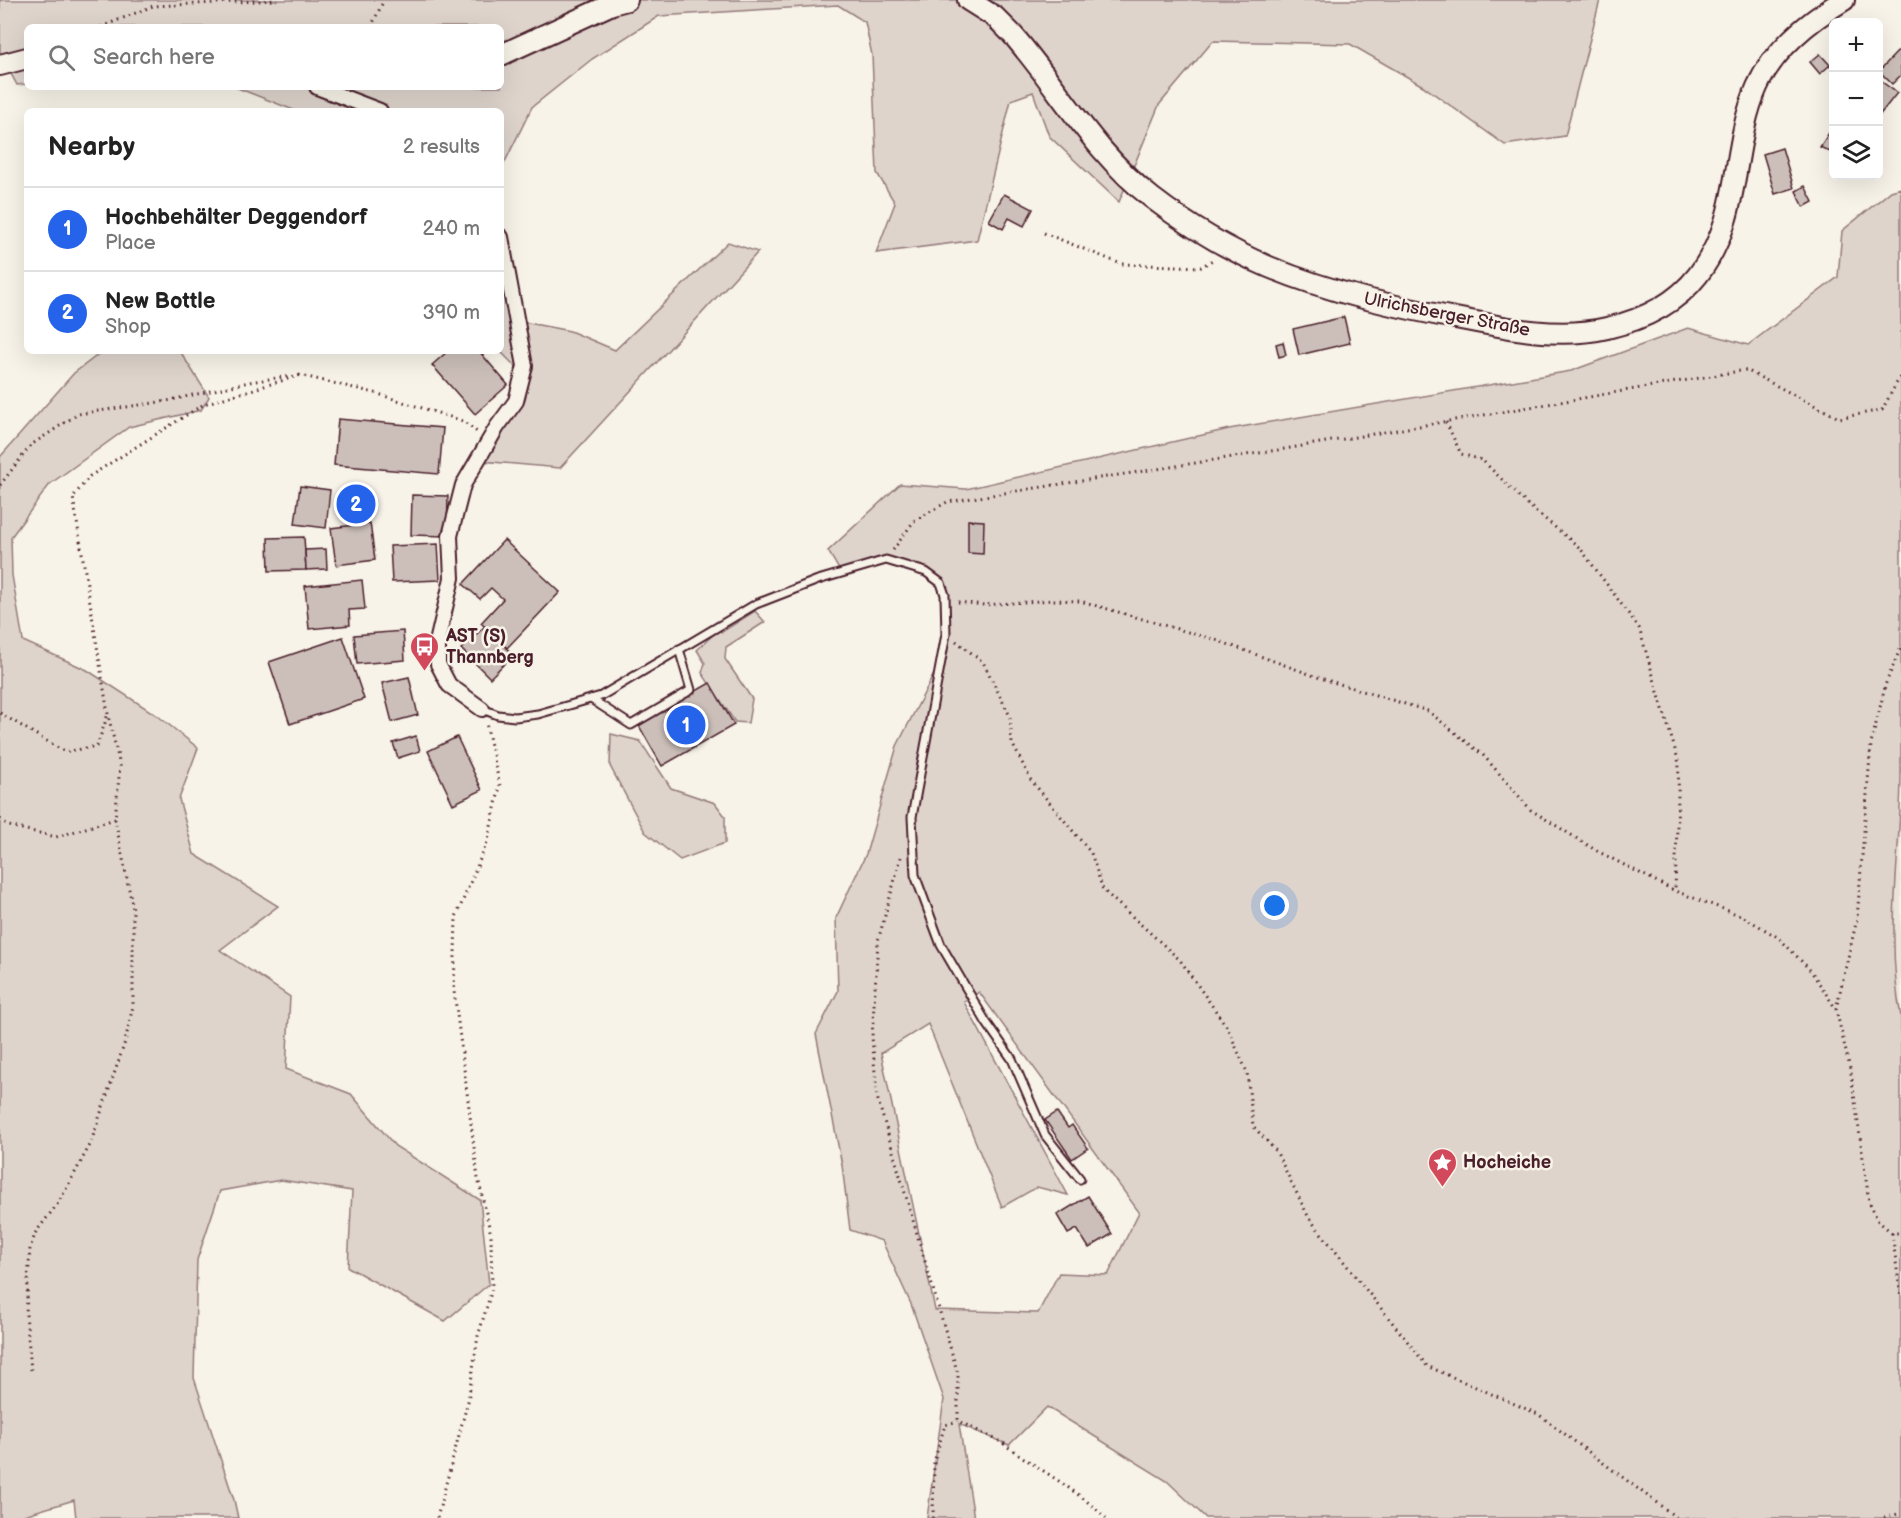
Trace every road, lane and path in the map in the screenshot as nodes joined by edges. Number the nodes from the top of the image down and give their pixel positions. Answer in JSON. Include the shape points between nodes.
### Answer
{"nodes":[{"id":1,"x":277,"y":0,"type":"edge"},
{"id":2,"x":384,"y":0,"type":"edge"},
{"id":3,"x":627,"y":0,"type":"edge"},
{"id":4,"x":968,"y":0,"type":"edge"},
{"id":5,"x":1840,"y":1,"type":"edge"},
{"id":6,"x":108,"y":24,"type":"edge"},
{"id":7,"x":372,"y":24,"type":"edge"},
{"id":8,"x":504,"y":54,"type":"edge"},
{"id":9,"x":24,"y":59,"type":"edge"},
{"id":10,"x":0,"y":65,"type":"edge"},
{"id":11,"x":325,"y":90,"type":"edge"},
{"id":12,"x":372,"y":108,"type":"edge"},
{"id":13,"x":1044,"y":233,"type":"dead end"},
{"id":14,"x":1231,"y":249,"type":"junction"},
{"id":15,"x":504,"y":253,"type":"edge"},
{"id":16,"x":301,"y":375,"type":"junction"},
{"id":17,"x":1901,"y":375,"type":"edge"},
{"id":18,"x":1446,"y":422,"type":"junction"},
{"id":19,"x":490,"y":443,"type":"junction"},
{"id":20,"x":0,"y":485,"type":"edge"},
{"id":21,"x":886,"y":560,"type":"junction"},
{"id":22,"x":945,"y":595,"type":"junction"},
{"id":23,"x":946,"y":634,"type":"junction"},
{"id":24,"x":1901,"y":646,"type":"edge"},
{"id":25,"x":679,"y":649,"type":"junction"},
{"id":26,"x":591,"y":699,"type":"junction"},
{"id":27,"x":482,"y":709,"type":"junction"},
{"id":28,"x":0,"y":713,"type":"edge"},
{"id":29,"x":108,"y":714,"type":"junction"},
{"id":30,"x":0,"y":819,"type":"edge"},
{"id":31,"x":115,"y":819,"type":"junction"},
{"id":32,"x":903,"y":851,"type":"dead end"},
{"id":33,"x":1674,"y":891,"type":"junction"},
{"id":34,"x":1836,"y":1009,"type":"junction"},
{"id":35,"x":1080,"y":1179,"type":"dead end"},
{"id":36,"x":1892,"y":1233,"type":"junction"},
{"id":37,"x":1901,"y":1233,"type":"edge"},
{"id":38,"x":1901,"y":1298,"type":"edge"},
{"id":39,"x":31,"y":1370,"type":"dead end"},
{"id":40,"x":958,"y":1421,"type":"junction"},
{"id":41,"x":1901,"y":1513,"type":"edge"},
{"id":42,"x":437,"y":1518,"type":"edge"},
{"id":43,"x":933,"y":1518,"type":"edge"},
{"id":44,"x":1106,"y":1518,"type":"edge"},
{"id":45,"x":1677,"y":1518,"type":"edge"},
{"id":46,"x":1884,"y":1518,"type":"edge"}],
"edges":[{"from":1,"to":6,"type":"path","via":[[153,6]]},
{"from":2,"to":7,"type":"path"},
{"from":3,"to":8,"type":"street"},
{"from":4,"to":14,"type":"street","name":"Ulrichsberger Straße","via":[[995,17],[1012,34],[1126,175],[1151,197]]},
{"from":5,"to":14,"type":"street","name":"Ulrichsberger Straße","via":[[1774,57],[1757,86],[1732,201],[1708,260],[1671,301],[1636,320],[1605,329],[1573,332],[1483,324],[1388,305],[1323,286]]},
{"from":9,"to":10,"type":"street"},
{"from":11,"to":12,"type":"street"},
{"from":13,"to":14,"type":"path","via":[[1121,264],[1201,267]]},
{"from":15,"to":19,"type":"street","via":[[525,366],[516,401]]},
{"from":16,"to":19,"type":"path","via":[[463,421]]},
{"from":16,"to":20,"type":"path","via":[[78,414],[31,445]]},
{"from":16,"to":29,"type":"path","via":[[204,404],[90,476],[73,497]]},
{"from":17,"to":18,"type":"path","via":[[1882,410],[1839,418],[1746,370]]},
{"from":18,"to":21,"type":"path","via":[[947,502],[914,521]]},
{"from":18,"to":33,"type":"path","via":[[1461,454],[1482,460],[1580,548],[1639,628],[1678,763]]},
{"from":19,"to":27,"type":"street","via":[[463,485],[450,536],[452,578],[438,638],[438,664],[449,685]]},
{"from":21,"to":22,"type":"lane","via":[[926,573],[941,584]]},
{"from":21,"to":25,"type":"lane","via":[[756,604]]},
{"from":22,"to":23,"type":"lane"},
{"from":22,"to":33,"type":"path","via":[[959,602],[984,605],[1080,601],[1219,641],[1320,678],[1428,711],[1483,755],[1531,810]]},
{"from":23,"to":35,"type":"lane","via":[[912,817],[915,875],[941,945],[1012,1059],[1045,1135]]},
{"from":23,"to":45,"type":"path","via":[[983,662],[1010,716],[1012,743],[1031,780],[1091,853],[1104,890],[1180,960],[1227,1027],[1247,1072],[1254,1126],[1275,1150],[1309,1218],[1427,1365],[1538,1414]]},
{"from":24,"to":34,"type":"path","via":[[1886,682],[1871,744],[1857,919]]},
{"from":25,"to":26,"type":"lane"},
{"from":25,"to":26,"type":"lane","via":[[691,690],[631,725]]},
{"from":26,"to":27,"type":"lane","via":[[515,717],[498,716]]},
{"from":27,"to":42,"type":"path","via":[[500,786],[488,840],[456,917],[454,991],[478,1178],[491,1235],[492,1289]]},
{"from":28,"to":29,"type":"path","via":[[65,752],[97,746]]},
{"from":29,"to":31,"type":"path","via":[[120,766]]},
{"from":30,"to":31,"type":"path","via":[[9,826],[56,837]]},
{"from":31,"to":39,"type":"path","via":[[133,909],[133,1006],[90,1145],[30,1248],[26,1314]]},
{"from":32,"to":40,"type":"path","via":[[878,941],[872,1037],[877,1097],[958,1374]]},
{"from":33,"to":34,"type":"path","via":[[1742,916],[1779,938],[1811,971]]},
{"from":34,"to":36,"type":"path","via":[[1851,1073],[1869,1201],[1878,1221]]},
{"from":36,"to":37,"type":"path"},
{"from":36,"to":38,"type":"path"},
{"from":40,"to":43,"type":"path","via":[[945,1425],[934,1462]]},
{"from":40,"to":44,"type":"path","via":[[1007,1445],[1004,1444],[1087,1500]]},
{"from":41,"to":46,"type":"path"}]}
